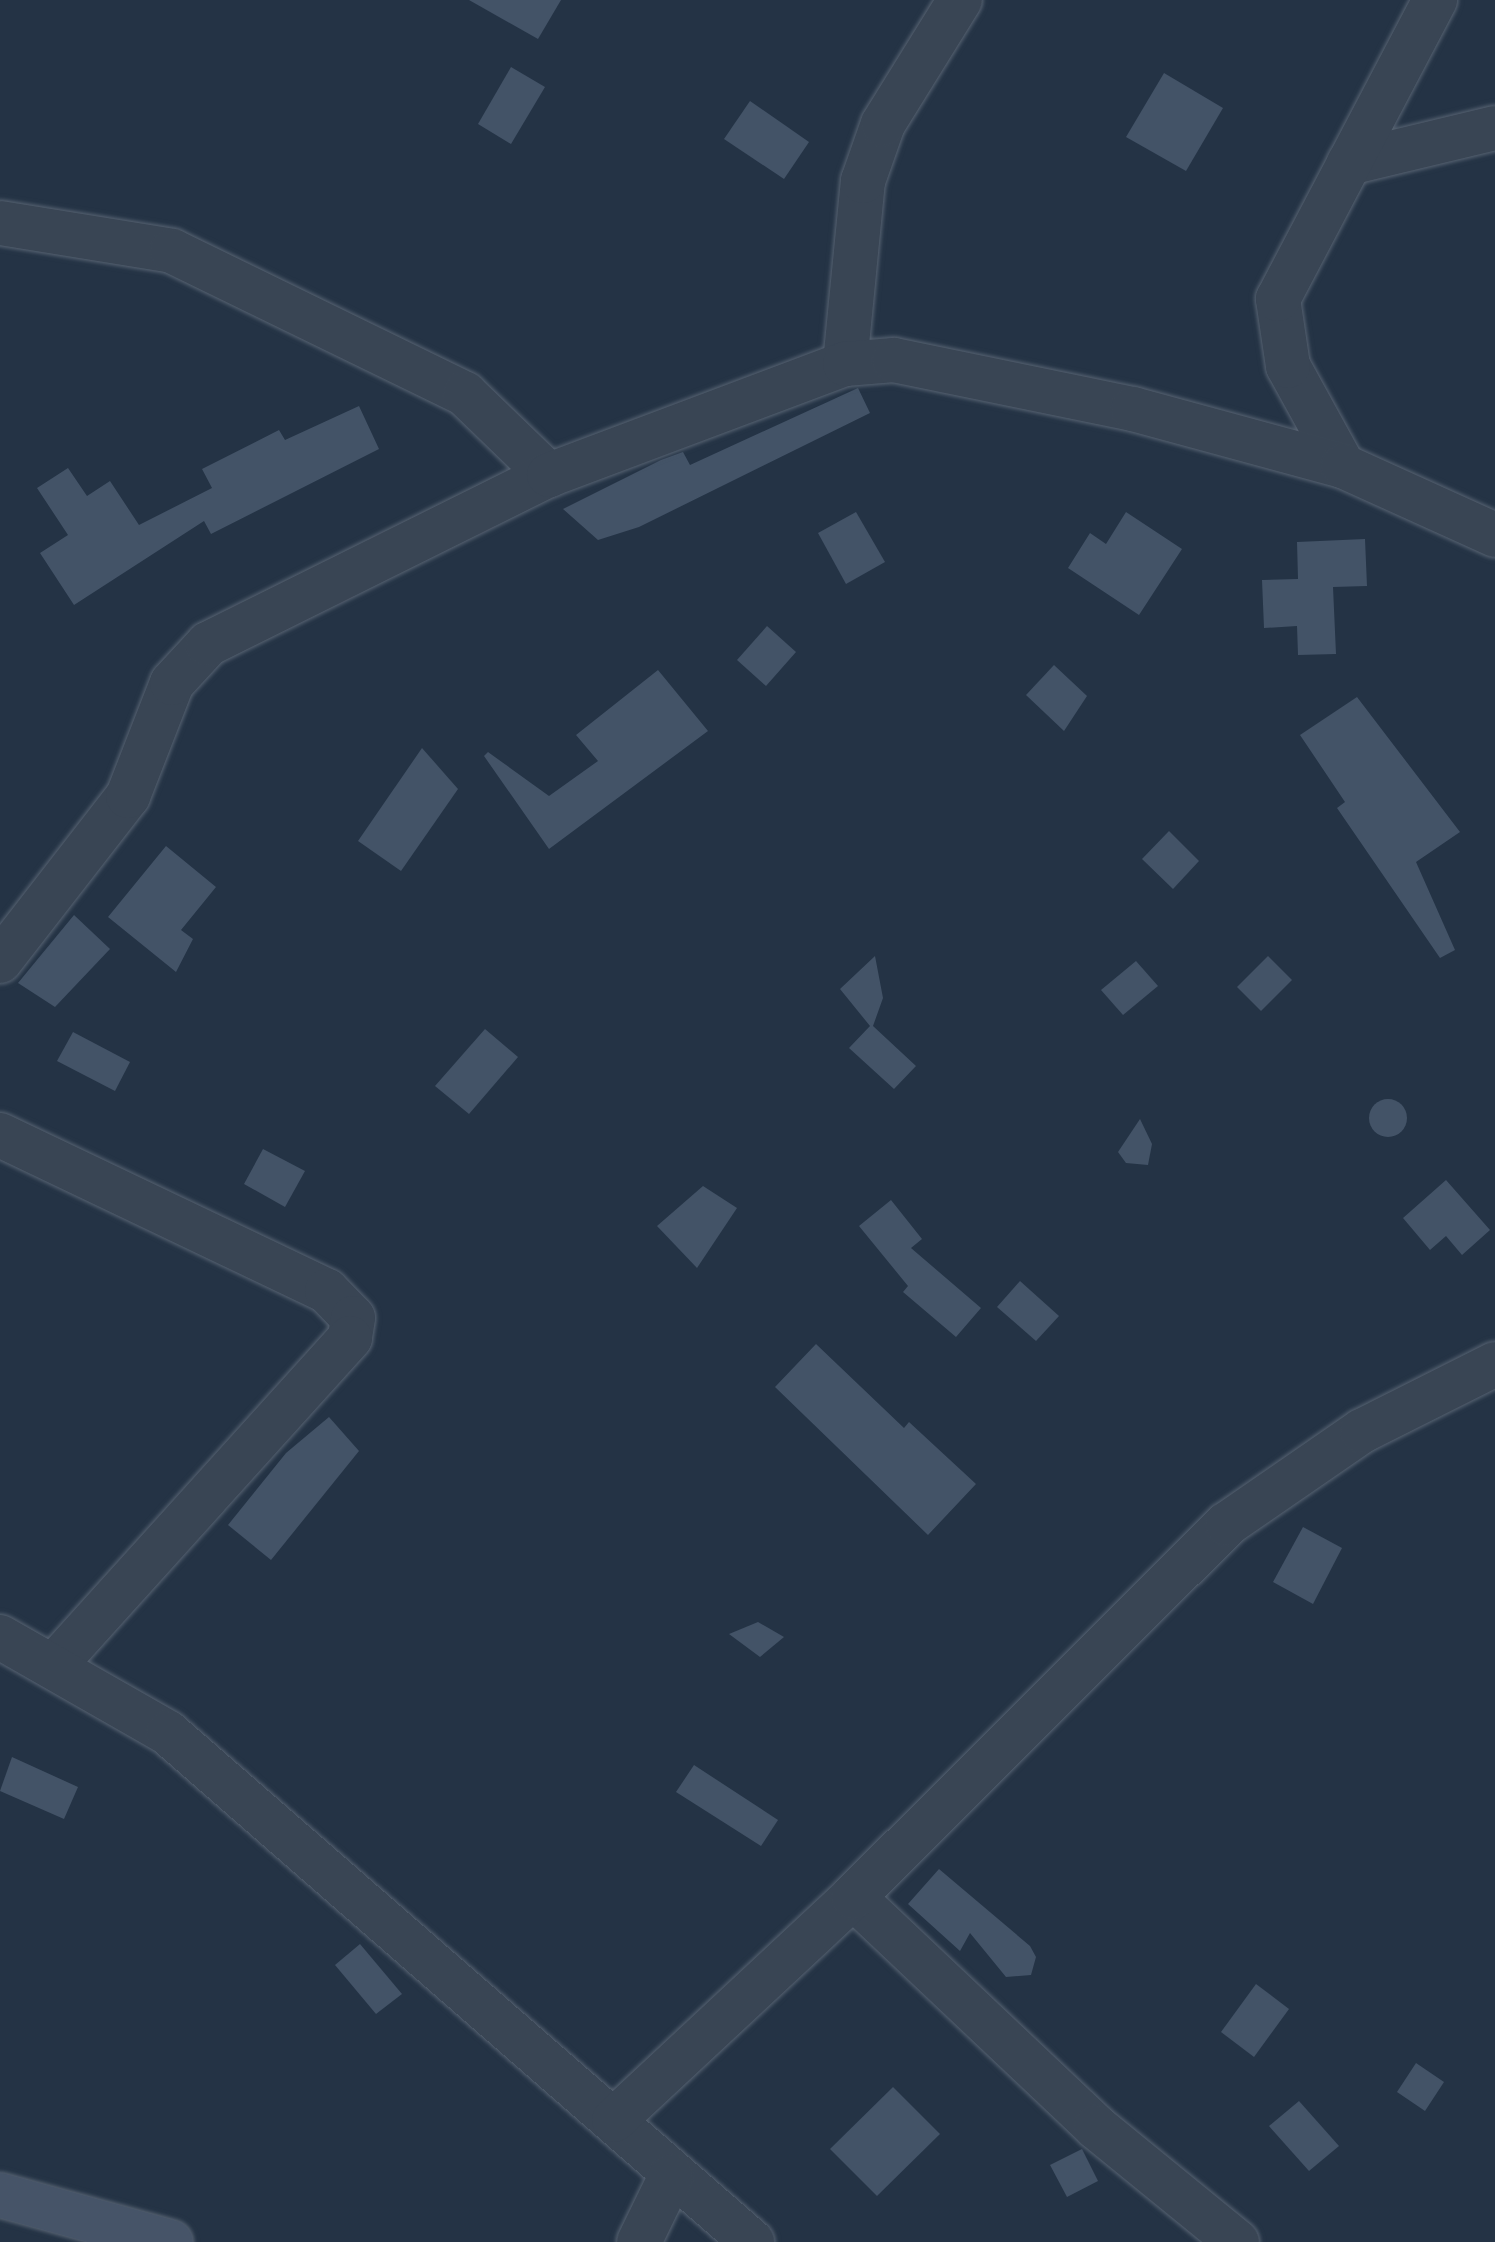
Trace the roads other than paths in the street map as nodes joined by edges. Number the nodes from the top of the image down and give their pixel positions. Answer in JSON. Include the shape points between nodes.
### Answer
{"nodes":[{"id":1,"x":960,"y":0,"type":"edge"},
{"id":2,"x":1435,"y":0,"type":"edge"},
{"id":3,"x":1495,"y":128,"type":"edge"},
{"id":4,"x":1349,"y":163,"type":"junction"},
{"id":5,"x":0,"y":223,"type":"edge"},
{"id":6,"x":845,"y":364,"type":"junction"},
{"id":7,"x":1343,"y":466,"type":"junction"},
{"id":8,"x":549,"y":475,"type":"junction"},
{"id":9,"x":1495,"y":535,"type":"edge"},
{"id":10,"x":0,"y":961,"type":"edge"},
{"id":11,"x":0,"y":1135,"type":"edge"},
{"id":12,"x":1495,"y":1364,"type":"edge"},
{"id":13,"x":0,"y":1637,"type":"edge"},
{"id":14,"x":55,"y":1664,"type":"junction"},
{"id":15,"x":853,"y":1897,"type":"junction"},
{"id":16,"x":614,"y":2120,"type":"junction"},
{"id":17,"x":671,"y":2176,"type":"junction"},
{"id":18,"x":0,"y":2195,"type":"edge"},
{"id":19,"x":171,"y":2242,"type":"edge"},
{"id":20,"x":639,"y":2242,"type":"edge"},
{"id":21,"x":752,"y":2242,"type":"edge"},
{"id":22,"x":1237,"y":2242,"type":"edge"}],
"edges":[{"from":1,"to":6,"type":"street","via":[[883,124],[863,181]]},
{"from":2,"to":4,"type":"street"},
{"from":3,"to":4,"type":"street"},
{"from":4,"to":7,"type":"street","via":[[1278,299],[1288,366]]},
{"from":5,"to":8,"type":"street","via":[[172,251],[465,394]]},
{"from":6,"to":7,"type":"street","via":[[894,360],[946,369]]},
{"from":6,"to":8,"type":"street"},
{"from":7,"to":9,"type":"street"},
{"from":8,"to":10,"type":"street","via":[[208,644],[172,683],[128,796]]},
{"from":11,"to":14,"type":"street","via":[[327,1291],[353,1318],[350,1338]]},
{"from":12,"to":15,"type":"street","via":[[1362,1431],[1227,1524]]},
{"from":13,"to":14,"type":"street"},
{"from":14,"to":16,"type":"street","via":[[168,1733]]},
{"from":15,"to":16,"type":"street"},
{"from":15,"to":22,"type":"street","via":[[1096,2127]]},
{"from":16,"to":17,"type":"street"},
{"from":17,"to":20,"type":"street"},
{"from":17,"to":21,"type":"street"},
{"from":18,"to":19,"type":"street"}]}
